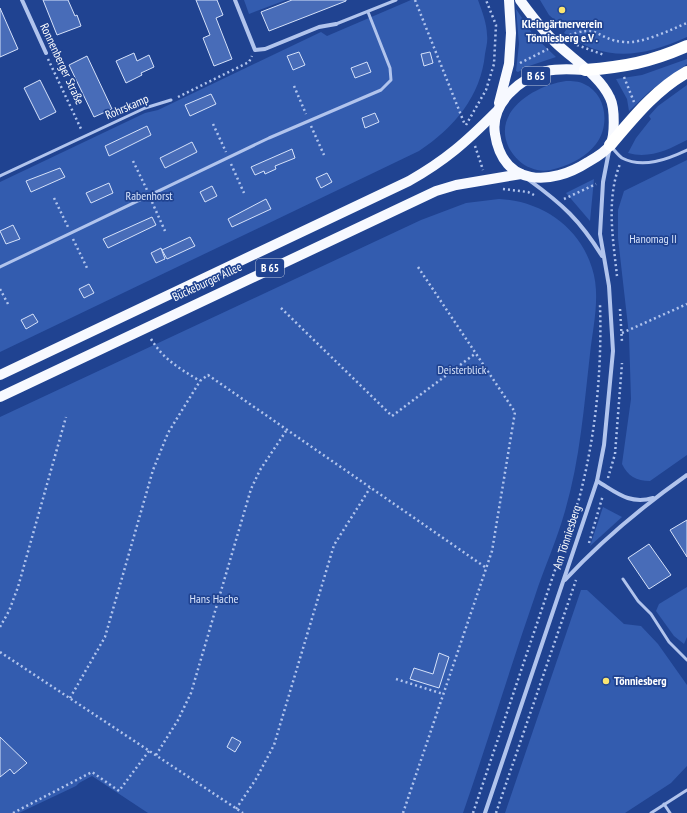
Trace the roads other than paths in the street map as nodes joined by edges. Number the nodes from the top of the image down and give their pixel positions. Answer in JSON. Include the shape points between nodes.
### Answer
{"nodes":[{"id":1,"x":22,"y":0,"type":"edge"},
{"id":2,"x":235,"y":0,"type":"edge"},
{"id":3,"x":396,"y":0,"type":"edge"},
{"id":4,"x":509,"y":0,"type":"edge"},
{"id":5,"x":520,"y":0,"type":"edge"},
{"id":6,"x":368,"y":12,"type":"junction"},
{"id":7,"x":336,"y":24,"type":"joint"},
{"id":8,"x":687,"y":46,"type":"edge"},
{"id":9,"x":46,"y":53,"type":"road end"},
{"id":10,"x":585,"y":70,"type":"junction"},
{"id":11,"x":687,"y":72,"type":"edge"},
{"id":12,"x":171,"y":100,"type":"road end"},
{"id":13,"x":497,"y":110,"type":"junction"},
{"id":14,"x":610,"y":145,"type":"junction"},
{"id":15,"x":687,"y":150,"type":"edge"},
{"id":16,"x":521,"y":174,"type":"junction"},
{"id":17,"x":0,"y":176,"type":"edge"},
{"id":18,"x":603,"y":258,"type":"junction"},
{"id":19,"x":0,"y":266,"type":"edge"},
{"id":20,"x":0,"y":375,"type":"edge"},
{"id":21,"x":0,"y":397,"type":"edge"},
{"id":22,"x":687,"y":475,"type":"edge"},
{"id":23,"x":597,"y":481,"type":"junction"},
{"id":24,"x":656,"y":496,"type":"junction"},
{"id":25,"x":623,"y":579,"type":"dead end"},
{"id":26,"x":563,"y":581,"type":"junction"},
{"id":27,"x":687,"y":660,"type":"edge"},
{"id":28,"x":687,"y":790,"type":"edge"},
{"id":29,"x":664,"y":804,"type":"junction"},
{"id":30,"x":485,"y":813,"type":"edge"},
{"id":31,"x":651,"y":813,"type":"edge"},
{"id":32,"x":670,"y":813,"type":"edge"}],
"edges":[{"from":1,"to":9,"type":"street","name":"Ronnenberger Straße"},
{"from":2,"to":7,"type":"street","via":[[255,50],[266,49],[319,27]]},
{"from":3,"to":6,"type":"lane"},
{"from":4,"to":13,"type":"main road","via":[[509,64]]},
{"from":5,"to":10,"type":"main road","via":[[556,43]]},
{"from":6,"to":7,"type":"lane"},
{"from":6,"to":19,"type":"lane","via":[[390,68],[391,80],[381,90],[269,138]]},
{"from":8,"to":10,"type":"highway","number":"B 65","via":[[645,62]]},
{"from":10,"to":13,"type":"main road","number":"B 65","via":[[546,71],[518,87]]},
{"from":10,"to":14,"type":"main road","via":[[607,92],[613,106]]},
{"from":11,"to":14,"type":"highway","number":"B 65","via":[[662,89]]},
{"from":12,"to":17,"type":"lane","name":"Rohrskamp","via":[[145,108]]},
{"from":13,"to":16,"type":"main road","via":[[494,127],[498,149]]},
{"from":13,"to":20,"type":"main road","name":"Bückeburger Allee","number":"B 65","via":[[457,151],[409,181]]},
{"from":14,"to":15,"type":"lane","via":[[622,158],[640,162],[665,160]]},
{"from":14,"to":16,"type":"main road","number":"B 65","via":[[582,166],[559,176],[546,179]]},
{"from":14,"to":18,"type":"street","name":"Am Tönniesberg","via":[[600,210]]},
{"from":16,"to":18,"type":"street","name":"Am Tönniesberg","via":[[559,202],[578,221]]},
{"from":16,"to":21,"type":"main road","name":"Bückeburger Allee","number":"B 65","via":[[456,184],[423,197]]},
{"from":18,"to":23,"type":"street","name":"Am Tönniesberg","via":[[609,286],[613,335],[604,445]]},
{"from":22,"to":24,"type":"street"},
{"from":23,"to":24,"type":"street","via":[[628,499],[641,501]]},
{"from":23,"to":26,"type":"street","name":"Am Tönniesberg"},
{"from":24,"to":26,"type":"street","via":[[597,546]]},
{"from":25,"to":27,"type":"lane","via":[[669,642]]},
{"from":26,"to":30,"type":"street","name":"Am Tönniesberg"},
{"from":28,"to":29,"type":"lane"},
{"from":29,"to":31,"type":"lane"},
{"from":29,"to":32,"type":"lane"}]}
